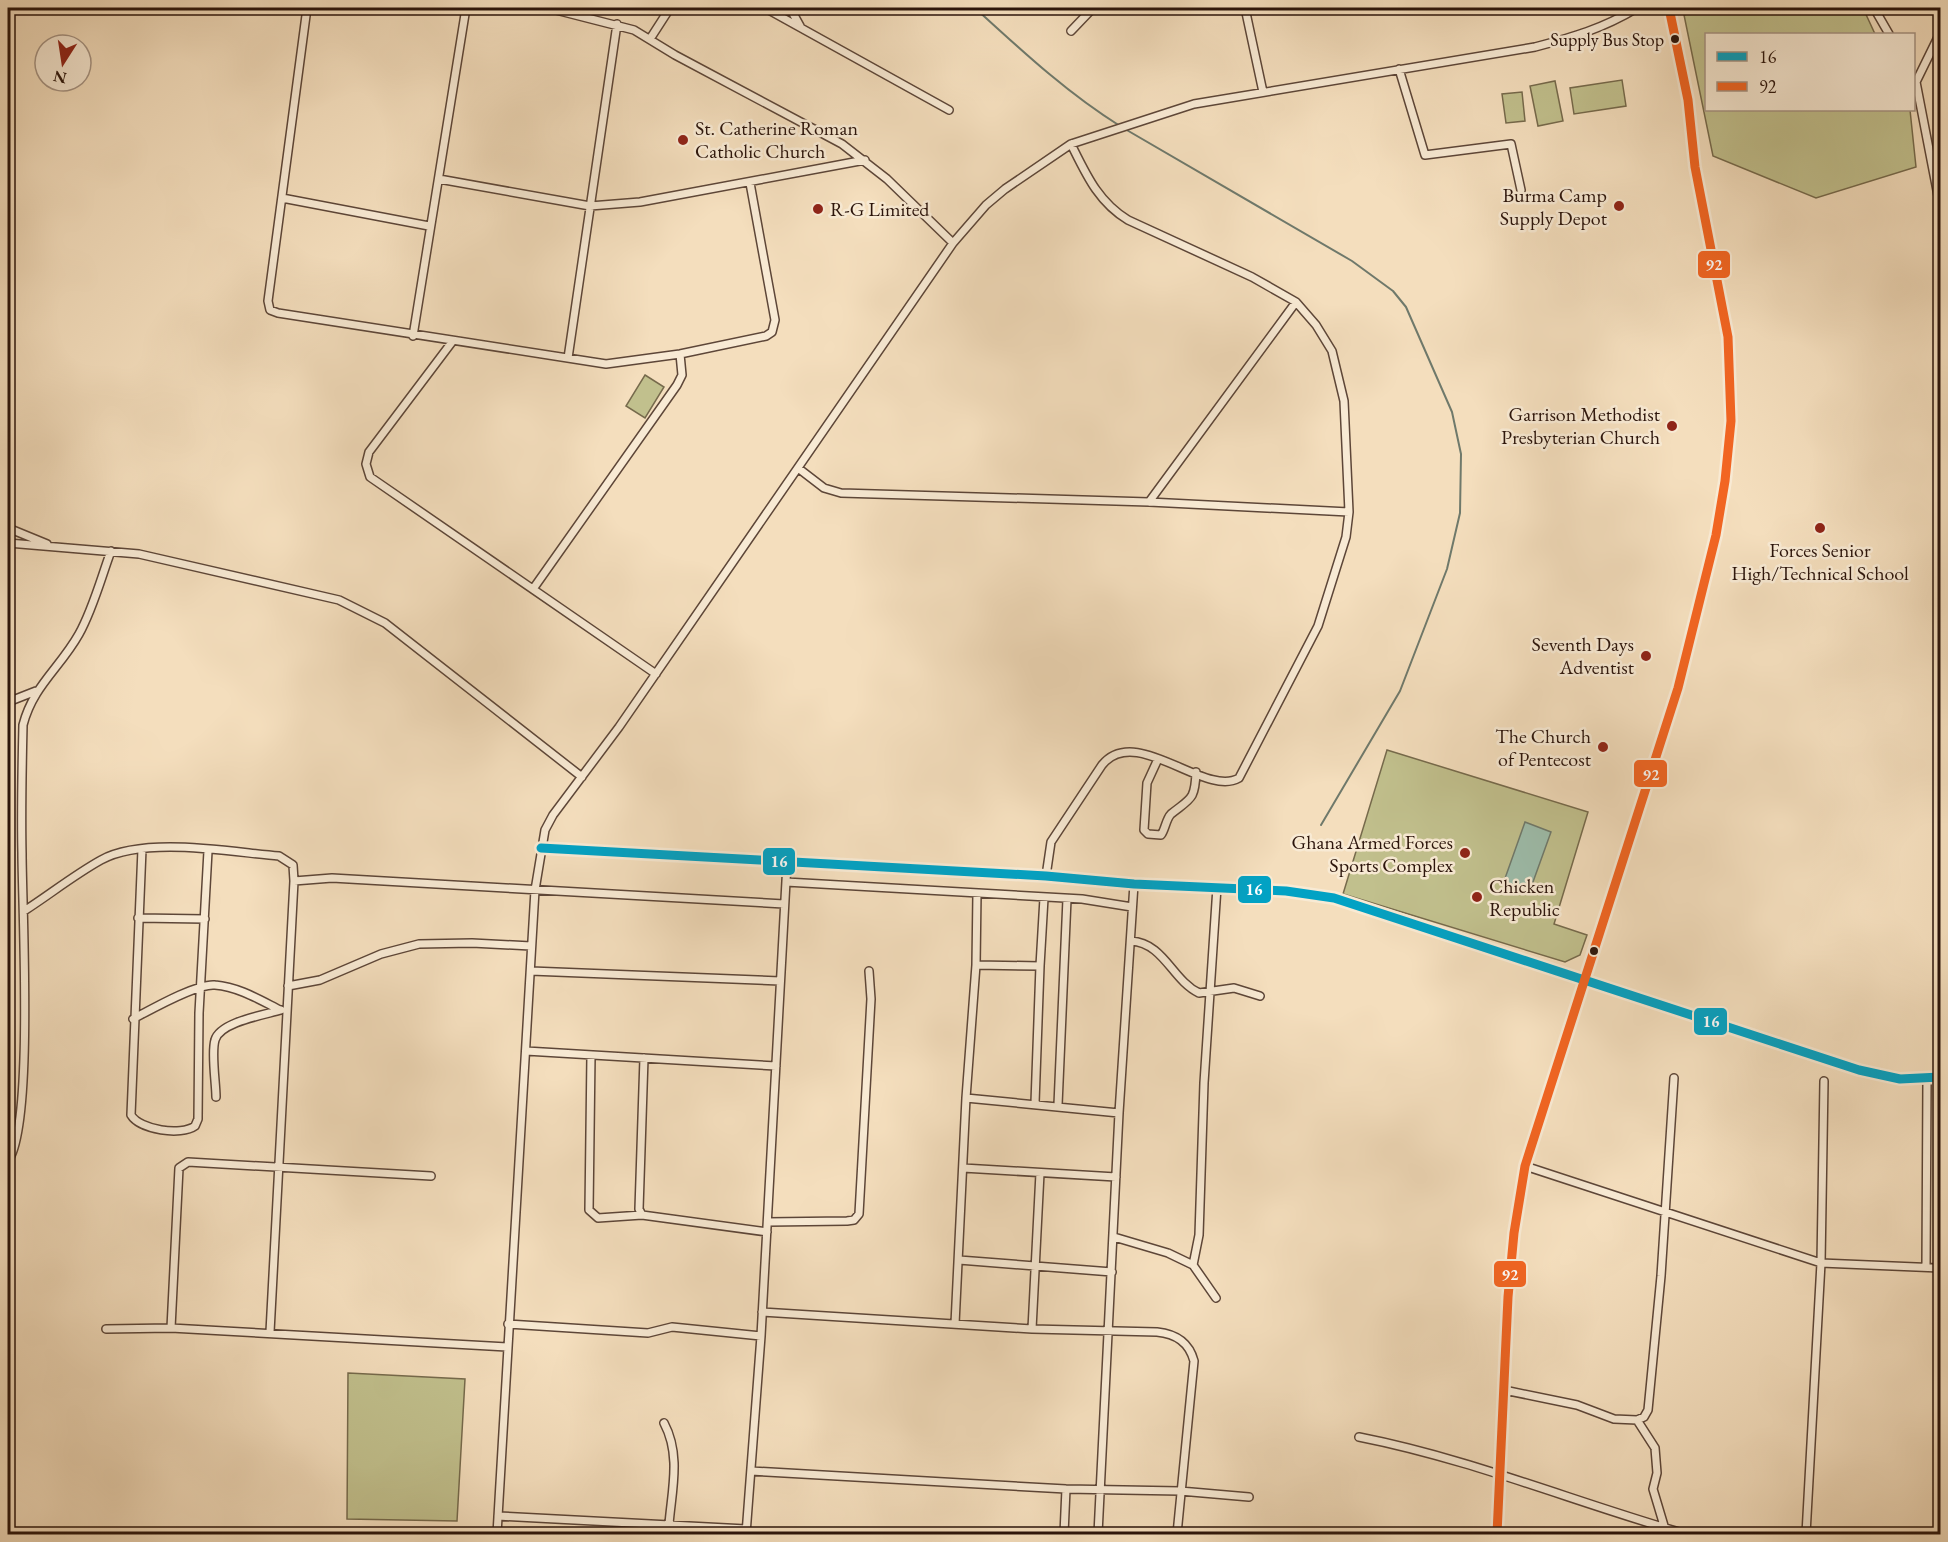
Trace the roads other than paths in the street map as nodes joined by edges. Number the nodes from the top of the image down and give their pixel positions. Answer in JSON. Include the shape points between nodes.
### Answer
{"nodes":[{"id":1,"x":307,"y":8,"type":"edge"},
{"id":2,"x":466,"y":8,"type":"edge"},
{"id":3,"x":548,"y":8,"type":"edge"},
{"id":4,"x":670,"y":8,"type":"edge"},
{"id":5,"x":790,"y":8,"type":"edge"},
{"id":6,"x":1093,"y":8,"type":"edge"},
{"id":7,"x":1245,"y":8,"type":"edge"},
{"id":8,"x":1637,"y":8,"type":"edge"},
{"id":9,"x":1669,"y":8,"type":"edge"},
{"id":10,"x":1874,"y":8,"type":"edge"},
{"id":11,"x":771,"y":9,"type":"edge"},
{"id":12,"x":617,"y":24,"type":"junction"},
{"id":13,"x":800,"y":26,"type":"junction"},
{"id":14,"x":1071,"y":31,"type":"dead end"},
{"id":15,"x":1888,"y":33,"type":"edge"},
{"id":16,"x":1941,"y":33,"type":"edge"},
{"id":17,"x":650,"y":39,"type":"junction"},
{"id":18,"x":1399,"y":69,"type":"junction"},
{"id":19,"x":1915,"y":80,"type":"edge"},
{"id":20,"x":1263,"y":92,"type":"junction"},
{"id":21,"x":949,"y":110,"type":"dead end"},
{"id":22,"x":1071,"y":144,"type":"junction"},
{"id":23,"x":865,"y":160,"type":"junction"},
{"id":24,"x":439,"y":179,"type":"junction"},
{"id":25,"x":750,"y":183,"type":"junction"},
{"id":26,"x":1521,"y":190,"type":"dead end"},
{"id":27,"x":282,"y":198,"type":"junction"},
{"id":28,"x":590,"y":206,"type":"junction"},
{"id":29,"x":1941,"y":206,"type":"edge"},
{"id":30,"x":429,"y":225,"type":"junction"},
{"id":31,"x":953,"y":243,"type":"junction"},
{"id":32,"x":1296,"y":302,"type":"junction"},
{"id":33,"x":413,"y":336,"type":"junction"},
{"id":34,"x":452,"y":342,"type":"junction"},
{"id":35,"x":680,"y":354,"type":"junction"},
{"id":36,"x":568,"y":358,"type":"junction"},
{"id":37,"x":798,"y":468,"type":"junction"},
{"id":38,"x":1149,"y":502,"type":"junction"},
{"id":39,"x":1349,"y":512,"type":"junction"},
{"id":40,"x":8,"y":528,"type":"edge"},
{"id":41,"x":8,"y":543,"type":"edge"},
{"id":42,"x":52,"y":546,"type":"junction"},
{"id":43,"x":111,"y":551,"type":"junction"},
{"id":44,"x":533,"y":589,"type":"junction"},
{"id":45,"x":656,"y":674,"type":"junction"},
{"id":46,"x":36,"y":691,"type":"junction"},
{"id":47,"x":8,"y":702,"type":"edge"},
{"id":48,"x":1158,"y":759,"type":"junction"},
{"id":49,"x":1196,"y":772,"type":"junction"},
{"id":50,"x":582,"y":777,"type":"junction"},
{"id":51,"x":541,"y":848,"type":"junction"},
{"id":52,"x":142,"y":849,"type":"junction"},
{"id":53,"x":208,"y":851,"type":"junction"},
{"id":54,"x":787,"y":863,"type":"junction"},
{"id":55,"x":1046,"y":876,"type":"junction"},
{"id":56,"x":294,"y":881,"type":"junction"},
{"id":57,"x":786,"y":882,"type":"junction"},
{"id":58,"x":1134,"y":884,"type":"junction"},
{"id":59,"x":1217,"y":887,"type":"junction"},
{"id":60,"x":535,"y":890,"type":"junction"},
{"id":61,"x":977,"y":893,"type":"junction"},
{"id":62,"x":1044,"y":898,"type":"junction"},
{"id":63,"x":1067,"y":899,"type":"junction"},
{"id":64,"x":784,"y":904,"type":"junction"},
{"id":65,"x":1132,"y":907,"type":"junction"},
{"id":66,"x":24,"y":911,"type":"junction"},
{"id":67,"x":138,"y":918,"type":"junction"},
{"id":68,"x":205,"y":919,"type":"junction"},
{"id":69,"x":1131,"y":941,"type":"junction"},
{"id":70,"x":531,"y":946,"type":"junction"},
{"id":71,"x":976,"y":965,"type":"junction"},
{"id":72,"x":1040,"y":966,"type":"junction"},
{"id":73,"x":531,"y":970,"type":"junction"},
{"id":74,"x":868,"y":971,"type":"dead end"},
{"id":75,"x":1584,"y":978,"type":"junction"},
{"id":76,"x":780,"y":981,"type":"junction"},
{"id":77,"x":288,"y":986,"type":"junction"},
{"id":78,"x":200,"y":988,"type":"junction"},
{"id":79,"x":1209,"y":993,"type":"junction"},
{"id":80,"x":1260,"y":996,"type":"dead end"},
{"id":81,"x":284,"y":1009,"type":"junction"},
{"id":82,"x":133,"y":1019,"type":"junction"},
{"id":83,"x":526,"y":1052,"type":"junction"},
{"id":84,"x":591,"y":1055,"type":"junction"},
{"id":85,"x":644,"y":1058,"type":"junction"},
{"id":86,"x":776,"y":1066,"type":"junction"},
{"id":87,"x":1941,"y":1077,"type":"edge"},
{"id":88,"x":1674,"y":1078,"type":"dead end"},
{"id":89,"x":1927,"y":1079,"type":"junction"},
{"id":90,"x":1824,"y":1081,"type":"dead end"},
{"id":91,"x":216,"y":1097,"type":"dead end"},
{"id":92,"x":966,"y":1098,"type":"junction"},
{"id":93,"x":1035,"y":1103,"type":"junction"},
{"id":94,"x":1058,"y":1105,"type":"junction"},
{"id":95,"x":1119,"y":1113,"type":"junction"},
{"id":96,"x":8,"y":1161,"type":"edge"},
{"id":97,"x":1525,"y":1166,"type":"junction"},
{"id":98,"x":279,"y":1167,"type":"junction"},
{"id":99,"x":963,"y":1168,"type":"junction"},
{"id":100,"x":1041,"y":1173,"type":"junction"},
{"id":101,"x":431,"y":1176,"type":"dead end"},
{"id":102,"x":1116,"y":1177,"type":"junction"},
{"id":103,"x":1666,"y":1212,"type":"junction"},
{"id":104,"x":642,"y":1215,"type":"junction"},
{"id":105,"x":768,"y":1222,"type":"junction"},
{"id":106,"x":767,"y":1232,"type":"junction"},
{"id":107,"x":1114,"y":1237,"type":"junction"},
{"id":108,"x":959,"y":1260,"type":"junction"},
{"id":109,"x":1821,"y":1263,"type":"junction"},
{"id":110,"x":1193,"y":1265,"type":"junction"},
{"id":111,"x":1036,"y":1266,"type":"junction"},
{"id":112,"x":1926,"y":1267,"type":"junction"},
{"id":113,"x":1941,"y":1268,"type":"edge"},
{"id":114,"x":1112,"y":1272,"type":"junction"},
{"id":115,"x":1216,"y":1298,"type":"dead end"},
{"id":116,"x":762,"y":1312,"type":"junction"},
{"id":117,"x":508,"y":1324,"type":"junction"},
{"id":118,"x":955,"y":1324,"type":"junction"},
{"id":119,"x":171,"y":1328,"type":"junction"},
{"id":120,"x":106,"y":1329,"type":"dead end"},
{"id":121,"x":1032,"y":1329,"type":"junction"},
{"id":122,"x":1108,"y":1331,"type":"junction"},
{"id":123,"x":270,"y":1332,"type":"junction"},
{"id":124,"x":761,"y":1336,"type":"junction"},
{"id":125,"x":507,"y":1347,"type":"junction"},
{"id":126,"x":1504,"y":1390,"type":"junction"},
{"id":127,"x":1637,"y":1420,"type":"junction"},
{"id":128,"x":664,"y":1423,"type":"dead end"},
{"id":129,"x":1359,"y":1437,"type":"dead end"},
{"id":130,"x":751,"y":1471,"type":"junction"},
{"id":131,"x":1498,"y":1475,"type":"junction"},
{"id":132,"x":1066,"y":1489,"type":"junction"},
{"id":133,"x":1100,"y":1490,"type":"junction"},
{"id":134,"x":1180,"y":1491,"type":"junction"},
{"id":135,"x":1249,"y":1497,"type":"dead end"},
{"id":136,"x":498,"y":1516,"type":"junction"},
{"id":137,"x":669,"y":1524,"type":"junction"},
{"id":138,"x":1665,"y":1528,"type":"junction"},
{"id":139,"x":746,"y":1532,"type":"edge"},
{"id":140,"x":497,"y":1534,"type":"edge"},
{"id":141,"x":1064,"y":1534,"type":"edge"},
{"id":142,"x":1098,"y":1534,"type":"edge"},
{"id":143,"x":1177,"y":1534,"type":"edge"},
{"id":144,"x":1497,"y":1534,"type":"edge"},
{"id":145,"x":1686,"y":1534,"type":"edge"},
{"id":146,"x":1806,"y":1534,"type":"edge"}],
"edges":[{"from":1,"to":27,"type":"street"},
{"from":2,"to":24,"type":"street"},
{"from":3,"to":12,"type":"street"},
{"from":4,"to":17,"type":"street"},
{"from":5,"to":13,"type":"street"},
{"from":6,"to":14,"type":"street"},
{"from":7,"to":20,"type":"street"},
{"from":8,"to":18,"type":"street","via":[[1609,25],[1578,36],[1535,47]]},
{"from":9,"to":75,"type":"street","via":[[1728,338],[1731,421],[1719,519],[1695,623],[1662,741]]},
{"from":10,"to":15,"type":"street"},
{"from":11,"to":13,"type":"street"},
{"from":12,"to":17,"type":"street"},
{"from":12,"to":28,"type":"street"},
{"from":13,"to":21,"type":"street"},
{"from":16,"to":19,"type":"street"},
{"from":17,"to":23,"type":"street"},
{"from":18,"to":20,"type":"street"},
{"from":18,"to":26,"type":"street","via":[[1425,155],[1511,144]]},
{"from":19,"to":29,"type":"street"},
{"from":20,"to":22,"type":"street","via":[[1194,104]]},
{"from":22,"to":31,"type":"street","via":[[1005,189]]},
{"from":22,"to":32,"type":"street","via":[[1086,175],[1110,209]]},
{"from":23,"to":25,"type":"street"},
{"from":23,"to":31,"type":"street"},
{"from":24,"to":28,"type":"street"},
{"from":24,"to":30,"type":"street"},
{"from":25,"to":28,"type":"street","via":[[640,202]]},
{"from":25,"to":35,"type":"street","via":[[775,326],[766,336]]},
{"from":27,"to":30,"type":"street"},
{"from":27,"to":33,"type":"street","via":[[270,310]]},
{"from":28,"to":36,"type":"street"},
{"from":30,"to":33,"type":"street"},
{"from":31,"to":37,"type":"street"},
{"from":32,"to":38,"type":"street"},
{"from":32,"to":39,"type":"street","via":[[1316,324],[1332,351],[1339,374],[1346,423]]},
{"from":33,"to":34,"type":"street"},
{"from":34,"to":36,"type":"street"},
{"from":34,"to":44,"type":"street","via":[[369,452],[366,464],[370,477]]},
{"from":35,"to":36,"type":"street","via":[[614,364]]},
{"from":35,"to":44,"type":"street","via":[[682,375],[677,385]]},
{"from":37,"to":38,"type":"street","via":[[824,488],[841,493]]},
{"from":37,"to":45,"type":"street"},
{"from":38,"to":39,"type":"street"},
{"from":39,"to":49,"type":"street","via":[[1346,537],[1318,626],[1244,770],[1232,782]]},
{"from":40,"to":42,"type":"street"},
{"from":41,"to":42,"type":"street"},
{"from":42,"to":43,"type":"street"},
{"from":43,"to":46,"type":"street","via":[[79,634]]},
{"from":43,"to":50,"type":"street","via":[[299,590],[364,611],[453,674]]},
{"from":44,"to":45,"type":"street"},
{"from":45,"to":50,"type":"street"},
{"from":46,"to":47,"type":"street"},
{"from":46,"to":66,"type":"street","via":[[23,725]]},
{"from":48,"to":49,"type":"street"},
{"from":48,"to":49,"type":"street","via":[[1146,790],[1144,830],[1148,834],[1161,836],[1171,814],[1191,799]]},
{"from":48,"to":55,"type":"street","via":[[1128,751],[1109,756],[1051,842]]},
{"from":50,"to":51,"type":"street","via":[[553,815]]},
{"from":51,"to":54,"type":"street"},
{"from":51,"to":60,"type":"street"},
{"from":52,"to":53,"type":"street"},
{"from":52,"to":66,"type":"street","via":[[101,860]]},
{"from":52,"to":67,"type":"street"},
{"from":53,"to":56,"type":"street","via":[[279,856],[293,865]]},
{"from":53,"to":68,"type":"street"},
{"from":54,"to":55,"type":"street"},
{"from":54,"to":57,"type":"street"},
{"from":55,"to":58,"type":"street"},
{"from":56,"to":60,"type":"street","via":[[332,878]]},
{"from":56,"to":77,"type":"street"},
{"from":57,"to":61,"type":"street"},
{"from":57,"to":64,"type":"street"},
{"from":58,"to":59,"type":"street"},
{"from":58,"to":65,"type":"street"},
{"from":59,"to":75,"type":"street","via":[[1334,898]]},
{"from":59,"to":79,"type":"street"},
{"from":60,"to":64,"type":"street"},
{"from":60,"to":70,"type":"street"},
{"from":61,"to":62,"type":"street"},
{"from":61,"to":71,"type":"street"},
{"from":62,"to":63,"type":"street"},
{"from":62,"to":72,"type":"street"},
{"from":63,"to":65,"type":"street"},
{"from":63,"to":94,"type":"street"},
{"from":64,"to":76,"type":"street"},
{"from":65,"to":69,"type":"street"},
{"from":66,"to":96,"type":"street","via":[[21,1121]]},
{"from":67,"to":68,"type":"street"},
{"from":67,"to":82,"type":"street"},
{"from":68,"to":78,"type":"street"},
{"from":69,"to":79,"type":"street","via":[[1148,943],[1191,989]]},
{"from":69,"to":95,"type":"street"},
{"from":70,"to":73,"type":"street"},
{"from":70,"to":77,"type":"street","via":[[419,944],[381,954],[320,980]]},
{"from":71,"to":72,"type":"street"},
{"from":71,"to":92,"type":"street"},
{"from":72,"to":93,"type":"street"},
{"from":73,"to":76,"type":"street"},
{"from":73,"to":83,"type":"street"},
{"from":74,"to":105,"type":"street","via":[[870,1023],[859,1214],[848,1221]]},
{"from":75,"to":89,"type":"street","via":[[1859,1070],[1900,1079]]},
{"from":75,"to":97,"type":"street"},
{"from":76,"to":86,"type":"street"},
{"from":77,"to":81,"type":"street"},
{"from":78,"to":81,"type":"street","via":[[233,988]]},
{"from":78,"to":82,"type":"street"},
{"from":78,"to":82,"type":"street","via":[[198,1119],[190,1129],[148,1128],[131,1115]]},
{"from":79,"to":80,"type":"street","via":[[1234,988]]},
{"from":79,"to":110,"type":"street","via":[[1199,1234]]},
{"from":81,"to":91,"type":"street","via":[[224,1028],[215,1040]]},
{"from":81,"to":98,"type":"street"},
{"from":83,"to":84,"type":"street"},
{"from":83,"to":117,"type":"street"},
{"from":84,"to":85,"type":"street"},
{"from":84,"to":104,"type":"street","via":[[589,1210],[598,1218]]},
{"from":85,"to":86,"type":"street"},
{"from":85,"to":104,"type":"street","via":[[639,1209]]},
{"from":86,"to":105,"type":"street"},
{"from":87,"to":89,"type":"street"},
{"from":88,"to":103,"type":"street"},
{"from":89,"to":112,"type":"street"},
{"from":90,"to":109,"type":"street"},
{"from":92,"to":93,"type":"street"},
{"from":92,"to":99,"type":"street"},
{"from":93,"to":94,"type":"street"},
{"from":94,"to":95,"type":"street"},
{"from":95,"to":102,"type":"street"},
{"from":97,"to":103,"type":"street"},
{"from":97,"to":126,"type":"street","via":[[1514,1233]]},
{"from":98,"to":101,"type":"street"},
{"from":98,"to":119,"type":"street","via":[[188,1162],[178,1168]]},
{"from":98,"to":123,"type":"street"},
{"from":99,"to":100,"type":"street"},
{"from":99,"to":108,"type":"street"},
{"from":100,"to":102,"type":"street"},
{"from":100,"to":111,"type":"street"},
{"from":102,"to":107,"type":"street"},
{"from":103,"to":109,"type":"street"},
{"from":103,"to":127,"type":"street","via":[[1651,1398],[1644,1417]]},
{"from":104,"to":106,"type":"street"},
{"from":105,"to":106,"type":"street"},
{"from":106,"to":116,"type":"street"},
{"from":107,"to":110,"type":"street"},
{"from":107,"to":114,"type":"street"},
{"from":108,"to":111,"type":"street"},
{"from":108,"to":118,"type":"street"},
{"from":109,"to":112,"type":"street"},
{"from":109,"to":146,"type":"street"},
{"from":110,"to":115,"type":"street"},
{"from":111,"to":114,"type":"street"},
{"from":111,"to":121,"type":"street"},
{"from":112,"to":113,"type":"street"},
{"from":114,"to":122,"type":"street"},
{"from":116,"to":118,"type":"street"},
{"from":116,"to":124,"type":"street"},
{"from":117,"to":124,"type":"street","via":[[648,1333],[672,1327]]},
{"from":117,"to":125,"type":"street"},
{"from":118,"to":121,"type":"street"},
{"from":119,"to":120,"type":"street"},
{"from":119,"to":123,"type":"street"},
{"from":121,"to":122,"type":"street"},
{"from":122,"to":133,"type":"street"},
{"from":122,"to":134,"type":"street","via":[[1169,1333],[1191,1351],[1194,1361]]},
{"from":123,"to":125,"type":"street"},
{"from":124,"to":130,"type":"street"},
{"from":125,"to":136,"type":"street"},
{"from":126,"to":127,"type":"street","via":[[1577,1405],[1614,1419]]},
{"from":126,"to":131,"type":"street"},
{"from":127,"to":138,"type":"street","via":[[1655,1448],[1657,1473],[1653,1490]]},
{"from":128,"to":137,"type":"street","via":[[674,1448]]},
{"from":129,"to":131,"type":"street"},
{"from":130,"to":132,"type":"street"},
{"from":130,"to":139,"type":"street"},
{"from":131,"to":138,"type":"street"},
{"from":131,"to":144,"type":"street"},
{"from":132,"to":133,"type":"street"},
{"from":132,"to":141,"type":"street"},
{"from":133,"to":134,"type":"street"},
{"from":133,"to":142,"type":"street"},
{"from":134,"to":135,"type":"street"},
{"from":134,"to":143,"type":"street"},
{"from":136,"to":137,"type":"street"},
{"from":136,"to":140,"type":"street"},
{"from":137,"to":139,"type":"street"},
{"from":138,"to":145,"type":"street"}]}
